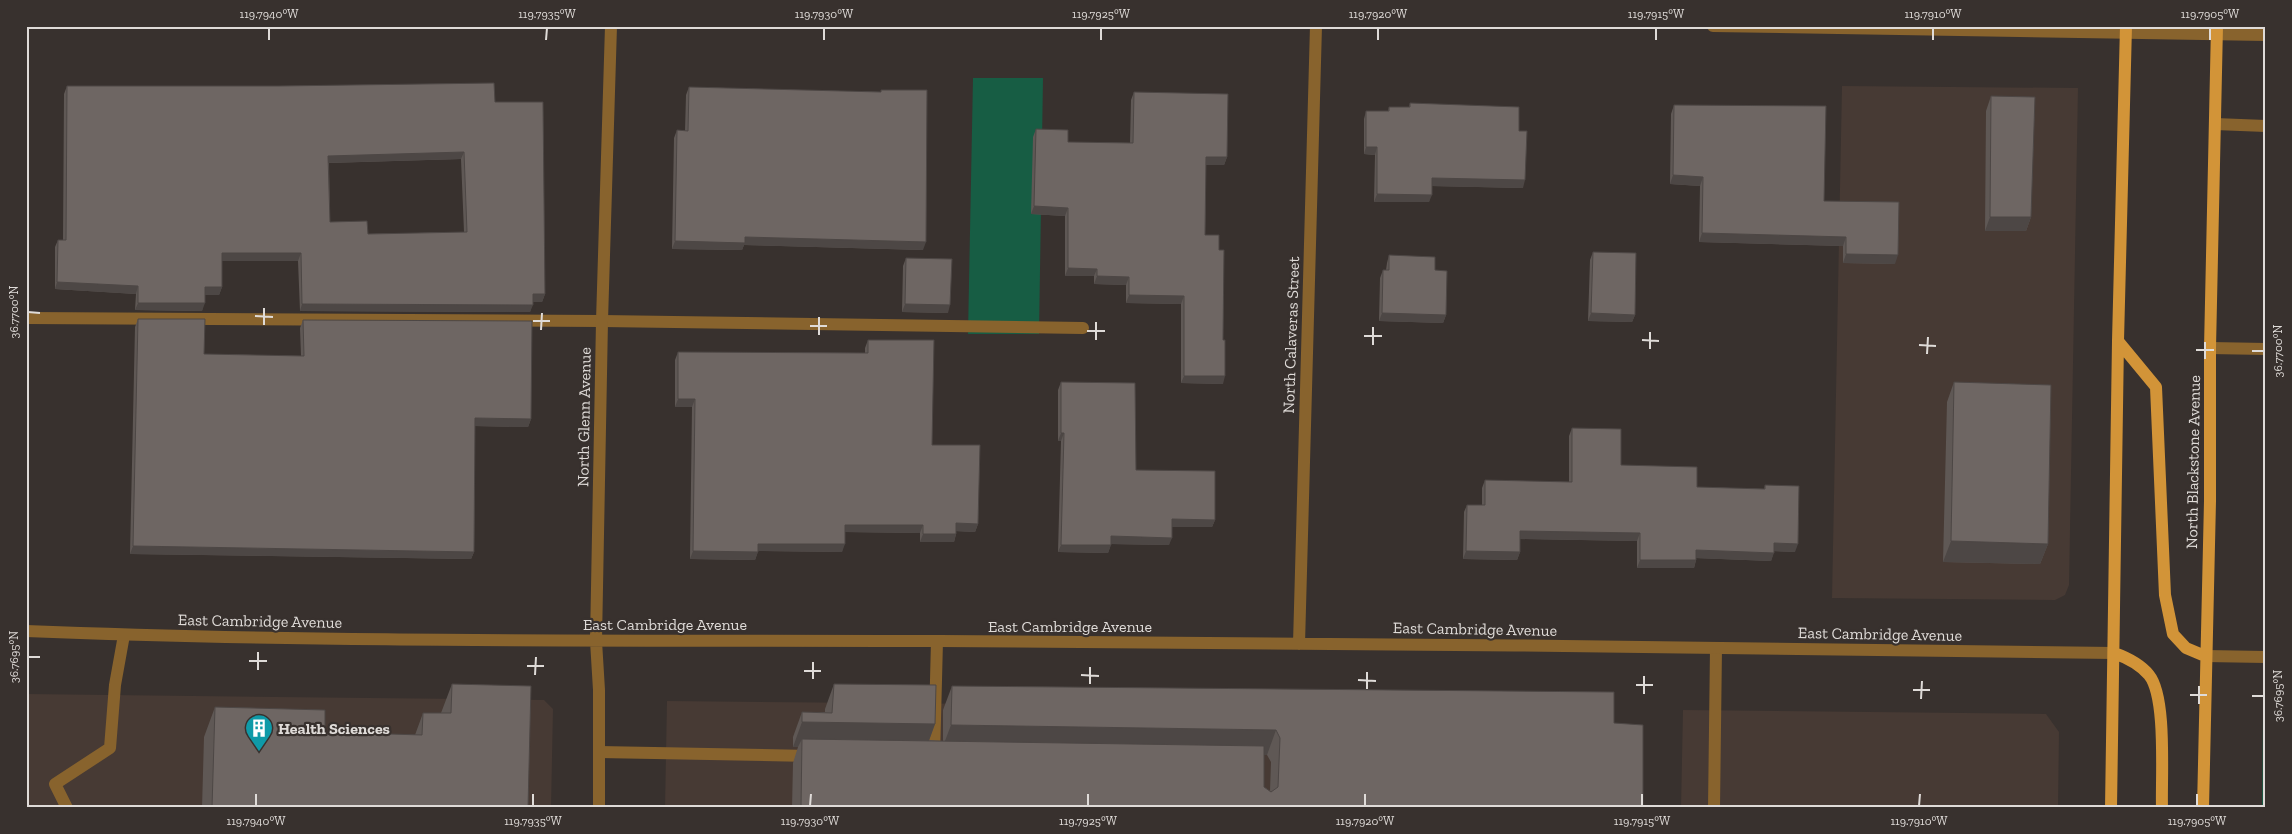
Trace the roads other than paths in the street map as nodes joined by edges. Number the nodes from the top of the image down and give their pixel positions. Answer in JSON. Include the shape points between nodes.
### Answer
{"nodes":[{"id":1,"x":611,"y":26,"type":"edge"},
{"id":2,"x":1316,"y":26,"type":"edge"},
{"id":3,"x":1713,"y":26,"type":"edge"},
{"id":4,"x":2126,"y":29,"type":"edge"},
{"id":5,"x":2216,"y":30,"type":"edge"},
{"id":6,"x":2266,"y":35,"type":"edge"},
{"id":7,"x":2215,"y":124,"type":"junction"},
{"id":8,"x":2266,"y":126,"type":"edge"},
{"id":9,"x":26,"y":318,"type":"edge"},
{"id":10,"x":602,"y":321,"type":"junction"},
{"id":11,"x":1083,"y":328,"type":"dead end"},
{"id":12,"x":2118,"y":340,"type":"junction"},
{"id":13,"x":2210,"y":348,"type":"junction"},
{"id":14,"x":2266,"y":349,"type":"edge"},
{"id":15,"x":26,"y":631,"type":"edge"},
{"id":16,"x":124,"y":635,"type":"junction"},
{"id":17,"x":596,"y":641,"type":"junction"},
{"id":18,"x":937,"y":641,"type":"junction"},
{"id":19,"x":1299,"y":644,"type":"junction"},
{"id":20,"x":1716,"y":648,"type":"junction"},
{"id":21,"x":2114,"y":653,"type":"junction"},
{"id":22,"x":2205,"y":656,"type":"junction"},
{"id":23,"x":2266,"y":658,"type":"edge"},
{"id":24,"x":599,"y":752,"type":"junction"},
{"id":25,"x":825,"y":756,"type":"edge"},
{"id":26,"x":934,"y":758,"type":"edge"},
{"id":27,"x":67,"y":808,"type":"edge"},
{"id":28,"x":599,"y":808,"type":"edge"},
{"id":29,"x":1714,"y":808,"type":"edge"},
{"id":30,"x":2111,"y":808,"type":"edge"},
{"id":31,"x":2162,"y":808,"type":"edge"},
{"id":32,"x":2203,"y":808,"type":"edge"}],
"edges":[{"from":1,"to":10,"type":"street","name":"North Glenn Avenue"},
{"from":2,"to":19,"type":"street","name":"North Calaveras Street"},
{"from":3,"to":4,"type":"street"},
{"from":4,"to":5,"type":"street"},
{"from":4,"to":12,"type":"main road"},
{"from":5,"to":6,"type":"street"},
{"from":5,"to":7,"type":"main road","name":"North Blackstone Avenue"},
{"from":7,"to":8,"type":"street"},
{"from":7,"to":13,"type":"main road","name":"North Blackstone Avenue"},
{"from":9,"to":10,"type":"street"},
{"from":10,"to":11,"type":"street"},
{"from":10,"to":17,"type":"street","name":"North Glenn Avenue"},
{"from":12,"to":21,"type":"main road"},
{"from":12,"to":22,"type":"main road","via":[[2156,387],[2165,595],[2171,627],[2186,648]]},
{"from":13,"to":14,"type":"street"},
{"from":13,"to":22,"type":"main road","name":"North Blackstone Avenue"},
{"from":15,"to":16,"type":"street","name":"East Cambridge Avenue"},
{"from":16,"to":17,"type":"street","name":"East Cambridge Avenue"},
{"from":16,"to":27,"type":"street","via":[[115,685],[110,748],[55,784]]},
{"from":17,"to":18,"type":"street","name":"East Cambridge Avenue"},
{"from":17,"to":24,"type":"street","name":"North Glenn Avenue"},
{"from":18,"to":19,"type":"street","name":"East Cambridge Avenue"},
{"from":18,"to":26,"type":"street"},
{"from":19,"to":20,"type":"street","name":"East Cambridge Avenue"},
{"from":20,"to":21,"type":"street","name":"East Cambridge Avenue"},
{"from":20,"to":29,"type":"street"},
{"from":21,"to":30,"type":"main road"},
{"from":21,"to":31,"type":"main road","via":[[2132,660],[2150,676],[2160,702]]},
{"from":22,"to":23,"type":"street"},
{"from":22,"to":32,"type":"main road","name":"North Blackstone Avenue"},
{"from":24,"to":25,"type":"street"},
{"from":24,"to":28,"type":"street","name":"North Glenn Avenue"}]}
